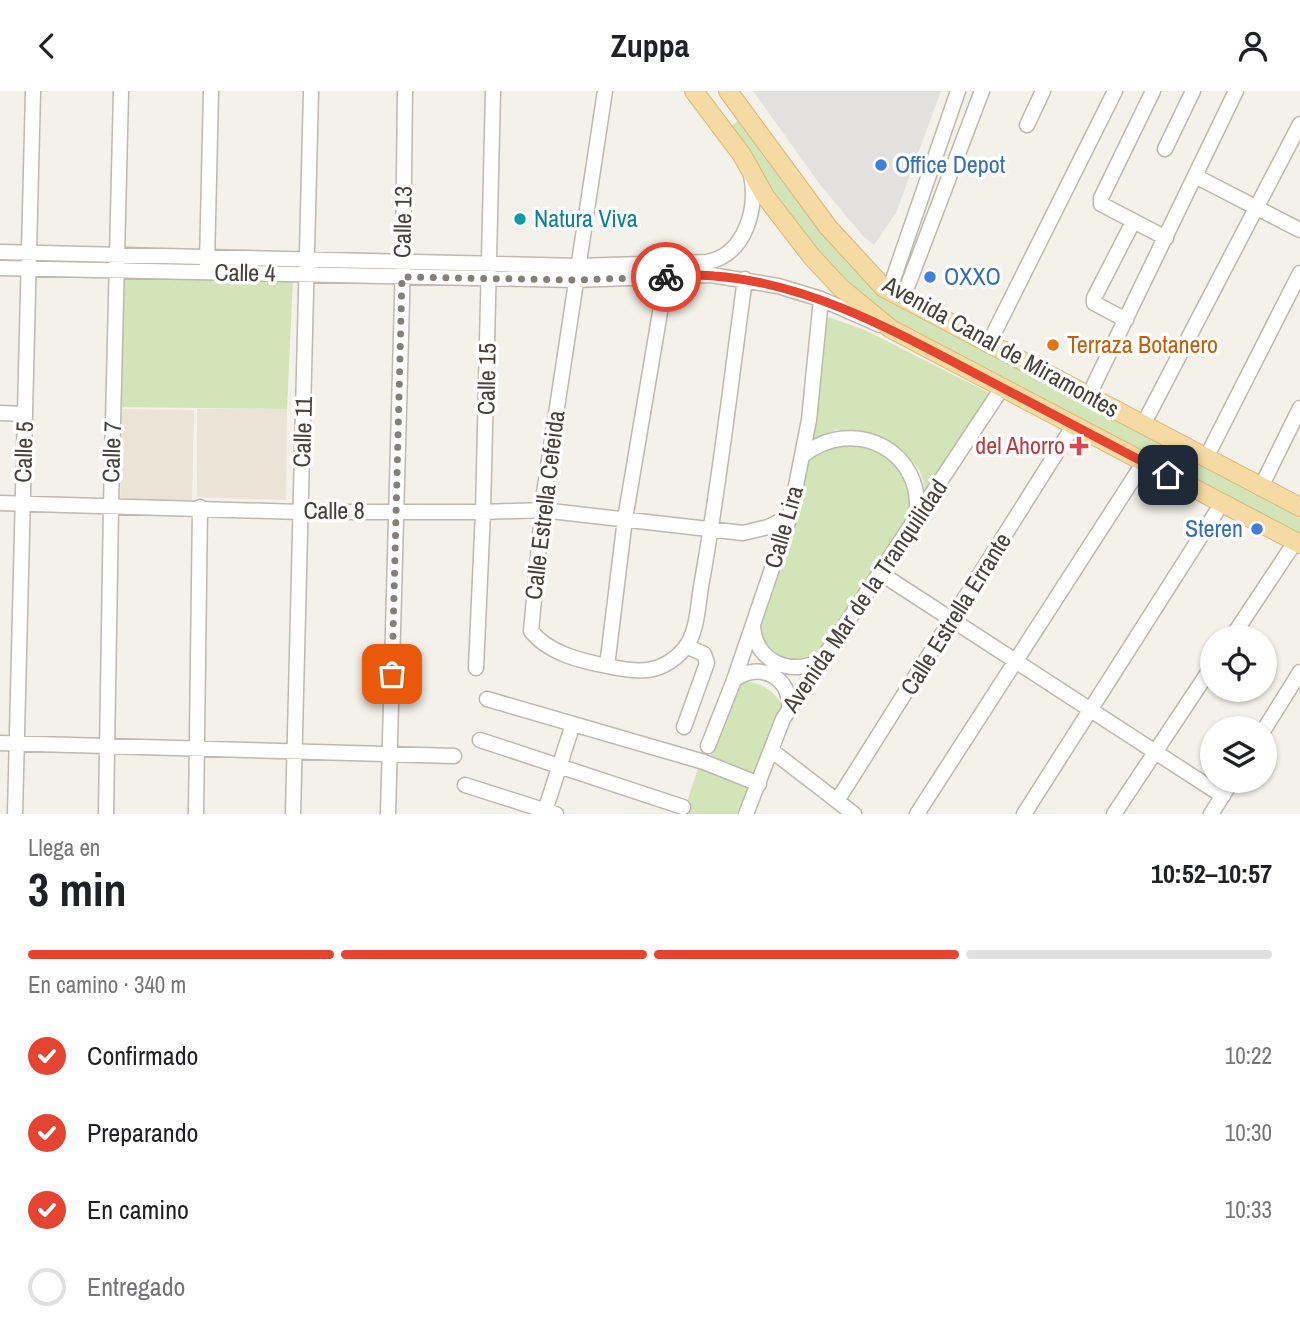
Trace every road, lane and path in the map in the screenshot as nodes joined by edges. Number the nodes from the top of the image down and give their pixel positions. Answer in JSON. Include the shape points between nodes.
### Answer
{"nodes":[{"id":1,"x":33,"y":91,"type":"edge"},
{"id":2,"x":121,"y":91,"type":"edge"},
{"id":3,"x":211,"y":91,"type":"edge"},
{"id":4,"x":311,"y":91,"type":"edge"},
{"id":5,"x":405,"y":91,"type":"edge"},
{"id":6,"x":493,"y":91,"type":"edge"},
{"id":7,"x":605,"y":91,"type":"edge"},
{"id":8,"x":694,"y":91,"type":"edge"},
{"id":9,"x":728,"y":91,"type":"edge"},
{"id":10,"x":958,"y":91,"type":"edge"},
{"id":11,"x":982,"y":91,"type":"edge"},
{"id":12,"x":1043,"y":91,"type":"edge"},
{"id":13,"x":1115,"y":91,"type":"edge"},
{"id":14,"x":1153,"y":91,"type":"edge"},
{"id":15,"x":1193,"y":91,"type":"edge"},
{"id":16,"x":1237,"y":91,"type":"edge"},
{"id":17,"x":705,"y":106,"type":"junction"},
{"id":18,"x":744,"y":111,"type":"junction"},
{"id":19,"x":1027,"y":124,"type":"dead end"},
{"id":20,"x":1300,"y":124,"type":"edge"},
{"id":21,"x":721,"y":127,"type":"junction"},
{"id":22,"x":1165,"y":149,"type":"dead end"},
{"id":23,"x":741,"y":155,"type":"junction"},
{"id":24,"x":1195,"y":176,"type":"junction"},
{"id":25,"x":1257,"y":208,"type":"junction"},
{"id":26,"x":1133,"y":222,"type":"junction"},
{"id":27,"x":1300,"y":230,"type":"edge"},
{"id":28,"x":1166,"y":238,"type":"junction"},
{"id":29,"x":0,"y":252,"type":"edge"},
{"id":30,"x":31,"y":253,"type":"junction"},
{"id":31,"x":118,"y":255,"type":"junction"},
{"id":32,"x":718,"y":260,"type":"junction"},
{"id":33,"x":207,"y":265,"type":"junction"},
{"id":34,"x":308,"y":267,"type":"junction"},
{"id":35,"x":0,"y":268,"type":"edge"},
{"id":36,"x":30,"y":268,"type":"junction"},
{"id":37,"x":403,"y":270,"type":"junction"},
{"id":38,"x":118,"y":271,"type":"junction"},
{"id":39,"x":489,"y":272,"type":"junction"},
{"id":40,"x":1300,"y":272,"type":"edge"},
{"id":41,"x":576,"y":273,"type":"junction"},
{"id":42,"x":719,"y":276,"type":"junction"},
{"id":43,"x":666,"y":277,"type":"junction"},
{"id":44,"x":745,"y":279,"type":"junction"},
{"id":45,"x":896,"y":295,"type":"junction"},
{"id":46,"x":821,"y":299,"type":"junction"},
{"id":47,"x":1126,"y":320,"type":"junction"},
{"id":48,"x":891,"y":329,"type":"junction"},
{"id":49,"x":988,"y":345,"type":"junction"},
{"id":50,"x":1002,"y":388,"type":"junction"},
{"id":51,"x":1088,"y":397,"type":"junction"},
{"id":52,"x":1300,"y":408,"type":"edge"},
{"id":53,"x":0,"y":413,"type":"edge"},
{"id":54,"x":25,"y":414,"type":"junction"},
{"id":55,"x":1074,"y":425,"type":"junction"},
{"id":56,"x":1143,"y":425,"type":"junction"},
{"id":57,"x":1171,"y":439,"type":"junction"},
{"id":58,"x":802,"y":456,"type":"junction"},
{"id":59,"x":1202,"y":456,"type":"junction"},
{"id":60,"x":1148,"y":464,"type":"junction"},
{"id":61,"x":1183,"y":483,"type":"junction"},
{"id":62,"x":1261,"y":487,"type":"junction"},
{"id":63,"x":0,"y":503,"type":"edge"},
{"id":64,"x":22,"y":503,"type":"junction"},
{"id":65,"x":1222,"y":503,"type":"junction"},
{"id":66,"x":111,"y":506,"type":"junction"},
{"id":67,"x":200,"y":507,"type":"junction"},
{"id":68,"x":1300,"y":507,"type":"edge"},
{"id":69,"x":542,"y":510,"type":"junction"},
{"id":70,"x":300,"y":512,"type":"junction"},
{"id":71,"x":396,"y":512,"type":"junction"},
{"id":72,"x":483,"y":512,"type":"junction"},
{"id":73,"x":790,"y":516,"type":"junction"},
{"id":74,"x":625,"y":519,"type":"junction"},
{"id":75,"x":915,"y":520,"type":"junction"},
{"id":76,"x":711,"y":530,"type":"junction"},
{"id":77,"x":1298,"y":543,"type":"edge"},
{"id":78,"x":880,"y":572,"type":"junction"},
{"id":79,"x":953,"y":620,"type":"junction"},
{"id":80,"x":753,"y":624,"type":"junction"},
{"id":81,"x":1240,"y":625,"type":"edge"},
{"id":82,"x":686,"y":646,"type":"junction"},
{"id":83,"x":826,"y":655,"type":"junction"},
{"id":84,"x":1016,"y":661,"type":"junction"},
{"id":85,"x":607,"y":666,"type":"junction"},
{"id":86,"x":476,"y":667,"type":"dead end"},
{"id":87,"x":1300,"y":672,"type":"edge"},
{"id":88,"x":734,"y":680,"type":"junction"},
{"id":89,"x":1200,"y":684,"type":"edge"},
{"id":90,"x":487,"y":699,"type":"dead end"},
{"id":91,"x":789,"y":710,"type":"junction"},
{"id":92,"x":1090,"y":710,"type":"junction"},
{"id":93,"x":1272,"y":716,"type":"edge"},
{"id":94,"x":573,"y":724,"type":"junction"},
{"id":95,"x":684,"y":727,"type":"dead end"},
{"id":96,"x":480,"y":740,"type":"dead end"},
{"id":97,"x":0,"y":743,"type":"edge"},
{"id":98,"x":17,"y":743,"type":"junction"},
{"id":99,"x":708,"y":745,"type":"dead end"},
{"id":100,"x":108,"y":746,"type":"junction"},
{"id":101,"x":198,"y":748,"type":"junction"},
{"id":102,"x":771,"y":750,"type":"junction"},
{"id":103,"x":296,"y":752,"type":"junction"},
{"id":104,"x":1155,"y":752,"type":"junction"},
{"id":105,"x":390,"y":755,"type":"junction"},
{"id":106,"x":454,"y":756,"type":"dead end"},
{"id":107,"x":558,"y":766,"type":"junction"},
{"id":108,"x":759,"y":784,"type":"junction"},
{"id":109,"x":466,"y":785,"type":"dead end"},
{"id":110,"x":1225,"y":793,"type":"edge"},
{"id":111,"x":1223,"y":796,"type":"junction"},
{"id":112,"x":837,"y":801,"type":"junction"},
{"id":113,"x":513,"y":807,"type":"edge"},
{"id":114,"x":683,"y":807,"type":"dead end"},
{"id":115,"x":551,"y":812,"type":"edge"},
{"id":116,"x":15,"y":814,"type":"edge"},
{"id":117,"x":106,"y":814,"type":"edge"},
{"id":118,"x":196,"y":814,"type":"edge"},
{"id":119,"x":293,"y":814,"type":"edge"},
{"id":120,"x":388,"y":814,"type":"edge"},
{"id":121,"x":746,"y":814,"type":"edge"},
{"id":122,"x":853,"y":814,"type":"edge"},
{"id":123,"x":917,"y":814,"type":"edge"},
{"id":124,"x":1024,"y":814,"type":"edge"},
{"id":125,"x":1114,"y":814,"type":"edge"},
{"id":126,"x":1211,"y":814,"type":"edge"}],
"edges":[{"from":1,"to":30,"type":"street","name":"Calle 5"},
{"from":2,"to":31,"type":"street","name":"Calle 7"},
{"from":3,"to":33,"type":"street"},
{"from":4,"to":34,"type":"street","name":"Calle 11"},
{"from":5,"to":37,"type":"street","name":"Calle 13"},
{"from":6,"to":39,"type":"street","name":"Calle 15"},
{"from":7,"to":41,"type":"street","name":"Calle Estrella Cefeida"},
{"from":8,"to":17,"type":"main road","name":"Avenida Canal de Miramontes"},
{"from":9,"to":17,"type":"main road","via":[[723,106]]},
{"from":9,"to":18,"type":"main road","name":"Avenida Canal de Miramontes"},
{"from":10,"to":45,"type":"street"},
{"from":11,"to":45,"type":"street"},
{"from":12,"to":19,"type":"street"},
{"from":13,"to":49,"type":"street"},
{"from":14,"to":26,"type":"street","via":[[1101,198],[1103,207]]},
{"from":15,"to":22,"type":"street"},
{"from":16,"to":24,"type":"street"},
{"from":17,"to":21,"type":"main road","name":"Avenida Canal de Miramontes"},
{"from":18,"to":21,"type":"main road","via":[[725,110],[720,115]]},
{"from":18,"to":45,"type":"main road","name":"Avenida Canal de Miramontes","via":[[828,227]]},
{"from":20,"to":25,"type":"street"},
{"from":21,"to":23,"type":"main road","name":"Avenida Canal de Miramontes"},
{"from":23,"to":32,"type":"street","via":[[753,186],[752,208],[740,238]]},
{"from":23,"to":48,"type":"main road","name":"Avenida Canal de Miramontes","via":[[765,196],[812,257]]},
{"from":24,"to":25,"type":"street"},
{"from":24,"to":28,"type":"street"},
{"from":25,"to":27,"type":"street"},
{"from":25,"to":56,"type":"street"},
{"from":26,"to":28,"type":"street"},
{"from":26,"to":47,"type":"street","via":[[1094,298],[1094,303]]},
{"from":28,"to":47,"type":"street"},
{"from":29,"to":30,"type":"street","name":"Calle 4"},
{"from":30,"to":31,"type":"street","name":"Calle 4"},
{"from":30,"to":36,"type":"street","name":"Calle 5"},
{"from":31,"to":33,"type":"street","name":"Calle 4"},
{"from":31,"to":38,"type":"street","name":"Calle 7"},
{"from":32,"to":41,"type":"street"},
{"from":32,"to":42,"type":"street","via":[[724,267]]},
{"from":33,"to":34,"type":"street","name":"Calle 4"},
{"from":33,"to":38,"type":"street","name":"Calle 4"},
{"from":34,"to":37,"type":"street","name":"Calle 4"},
{"from":34,"to":70,"type":"street","name":"Calle 11"},
{"from":35,"to":36,"type":"street","name":"Calle 4"},
{"from":36,"to":38,"type":"street","name":"Calle 4"},
{"from":36,"to":54,"type":"street","name":"Calle 5"},
{"from":37,"to":39,"type":"street","name":"Calle 4"},
{"from":37,"to":71,"type":"street","name":"Calle 13"},
{"from":38,"to":66,"type":"street","name":"Calle 7"},
{"from":39,"to":41,"type":"street","name":"Calle 4"},
{"from":39,"to":72,"type":"street","name":"Calle 15"},
{"from":40,"to":59,"type":"street"},
{"from":41,"to":43,"type":"street"},
{"from":41,"to":69,"type":"street","name":"Calle Estrella Cefeida"},
{"from":42,"to":43,"type":"street"},
{"from":42,"to":44,"type":"street"},
{"from":43,"to":74,"type":"street"},
{"from":44,"to":46,"type":"street"},
{"from":44,"to":76,"type":"street"},
{"from":45,"to":49,"type":"main road","name":"Avenida Canal de Miramontes"},
{"from":46,"to":48,"type":"street"},
{"from":46,"to":58,"type":"street","name":"Calle Lira"},
{"from":47,"to":51,"type":"street"},
{"from":48,"to":50,"type":"main road","name":"Avenida Canal de Miramontes"},
{"from":49,"to":51,"type":"main road","name":"Avenida Canal de Miramontes"},
{"from":50,"to":55,"type":"main road","name":"Avenida Canal de Miramontes"},
{"from":50,"to":75,"type":"street","name":"Avenida Mar de la Tranquilidad"},
{"from":51,"to":56,"type":"main road","name":"Avenida Canal de Miramontes"},
{"from":52,"to":62,"type":"street"},
{"from":53,"to":54,"type":"street"},
{"from":54,"to":64,"type":"street","name":"Calle 5"},
{"from":55,"to":60,"type":"main road","name":"Avenida Canal de Miramontes"},
{"from":55,"to":79,"type":"street","name":"Calle Estrella Errante"},
{"from":56,"to":57,"type":"main road","name":"Avenida Canal de Miramontes"},
{"from":57,"to":59,"type":"main road","name":"Avenida Canal de Miramontes"},
{"from":57,"to":60,"type":"main road","via":[[1173,461],[1163,468]]},
{"from":58,"to":73,"type":"street","name":"Calle Lira"},
{"from":58,"to":75,"type":"street","via":[[818,445],[847,437],[885,447],[910,474],[917,501]]},
{"from":59,"to":61,"type":"main road","via":[[1187,455],[1179,463]]},
{"from":59,"to":62,"type":"main road","name":"Avenida Canal de Miramontes"},
{"from":60,"to":61,"type":"main road","name":"Avenida Canal de Miramontes"},
{"from":60,"to":84,"type":"street"},
{"from":61,"to":65,"type":"main road","name":"Avenida Canal de Miramontes"},
{"from":62,"to":68,"type":"main road","name":"Avenida Canal de Miramontes"},
{"from":63,"to":64,"type":"street","name":"Calle 8"},
{"from":64,"to":66,"type":"street","name":"Calle 8"},
{"from":64,"to":98,"type":"street","name":"Calle 5"},
{"from":65,"to":77,"type":"main road","name":"Avenida Canal de Miramontes"},
{"from":65,"to":92,"type":"street"},
{"from":66,"to":67,"type":"street","name":"Calle 8"},
{"from":66,"to":100,"type":"street","name":"Calle 7"},
{"from":67,"to":70,"type":"street","name":"Calle 8"},
{"from":67,"to":101,"type":"street"},
{"from":69,"to":72,"type":"street","name":"Calle 8"},
{"from":69,"to":74,"type":"street","name":"Calle 8"},
{"from":69,"to":85,"type":"street","name":"Calle Estrella Cefeida","via":[[531,631],[554,651]]},
{"from":70,"to":71,"type":"street","name":"Calle 8"},
{"from":70,"to":103,"type":"street","name":"Calle 11"},
{"from":71,"to":72,"type":"street","name":"Calle 8"},
{"from":71,"to":105,"type":"street","name":"Calle 13"},
{"from":72,"to":86,"type":"street","name":"Calle 15"},
{"from":73,"to":76,"type":"street","name":"Calle 8","via":[[743,533]]},
{"from":73,"to":80,"type":"street","name":"Calle Lira"},
{"from":74,"to":76,"type":"street","name":"Calle 8"},
{"from":74,"to":85,"type":"street"},
{"from":75,"to":78,"type":"street","name":"Avenida Mar de la Tranquilidad"},
{"from":76,"to":82,"type":"street"},
{"from":77,"to":81,"type":"street"},
{"from":78,"to":79,"type":"street"},
{"from":78,"to":83,"type":"street","name":"Avenida Mar de la Tranquilidad"},
{"from":79,"to":84,"type":"street"},
{"from":79,"to":112,"type":"street","name":"Calle Estrella Errante"},
{"from":80,"to":83,"type":"street","via":[[758,645],[778,664],[800,668]]},
{"from":80,"to":88,"type":"street","name":"Calle Lira"},
{"from":82,"to":85,"type":"street","name":"Calle Estrella Cefeida","via":[[668,663],[644,672]]},
{"from":82,"to":95,"type":"street","via":[[704,654],[707,663]]},
{"from":83,"to":91,"type":"street","name":"Avenida Mar de la Tranquilidad"},
{"from":84,"to":92,"type":"street"},
{"from":84,"to":123,"type":"street"},
{"from":87,"to":93,"type":"street"},
{"from":88,"to":91,"type":"street","via":[[754,671],[774,675],[787,690]]},
{"from":88,"to":99,"type":"street","name":"Calle Lira"},
{"from":89,"to":104,"type":"street"},
{"from":90,"to":94,"type":"street"},
{"from":91,"to":102,"type":"street","name":"Avenida Mar de la Tranquilidad"},
{"from":92,"to":104,"type":"street"},
{"from":92,"to":124,"type":"street"},
{"from":94,"to":107,"type":"street"},
{"from":94,"to":108,"type":"street","via":[[704,762]]},
{"from":96,"to":107,"type":"street"},
{"from":97,"to":98,"type":"street"},
{"from":98,"to":100,"type":"street"},
{"from":98,"to":116,"type":"street","name":"Calle 5"},
{"from":100,"to":101,"type":"street"},
{"from":100,"to":117,"type":"street","name":"Calle 7"},
{"from":101,"to":103,"type":"street"},
{"from":101,"to":118,"type":"street"},
{"from":102,"to":108,"type":"street","name":"Avenida Mar de la Tranquilidad"},
{"from":102,"to":112,"type":"street"},
{"from":103,"to":105,"type":"street"},
{"from":103,"to":119,"type":"street","name":"Calle 11"},
{"from":104,"to":111,"type":"street"},
{"from":104,"to":125,"type":"street"},
{"from":105,"to":106,"type":"street"},
{"from":105,"to":120,"type":"street","name":"Calle 13"},
{"from":107,"to":114,"type":"street"},
{"from":107,"to":115,"type":"street"},
{"from":108,"to":121,"type":"street","name":"Avenida Mar de la Tranquilidad"},
{"from":109,"to":113,"type":"street"},
{"from":110,"to":111,"type":"street"},
{"from":111,"to":126,"type":"street"},
{"from":112,"to":122,"type":"street"},
{"from":113,"to":115,"type":"street"}]}
